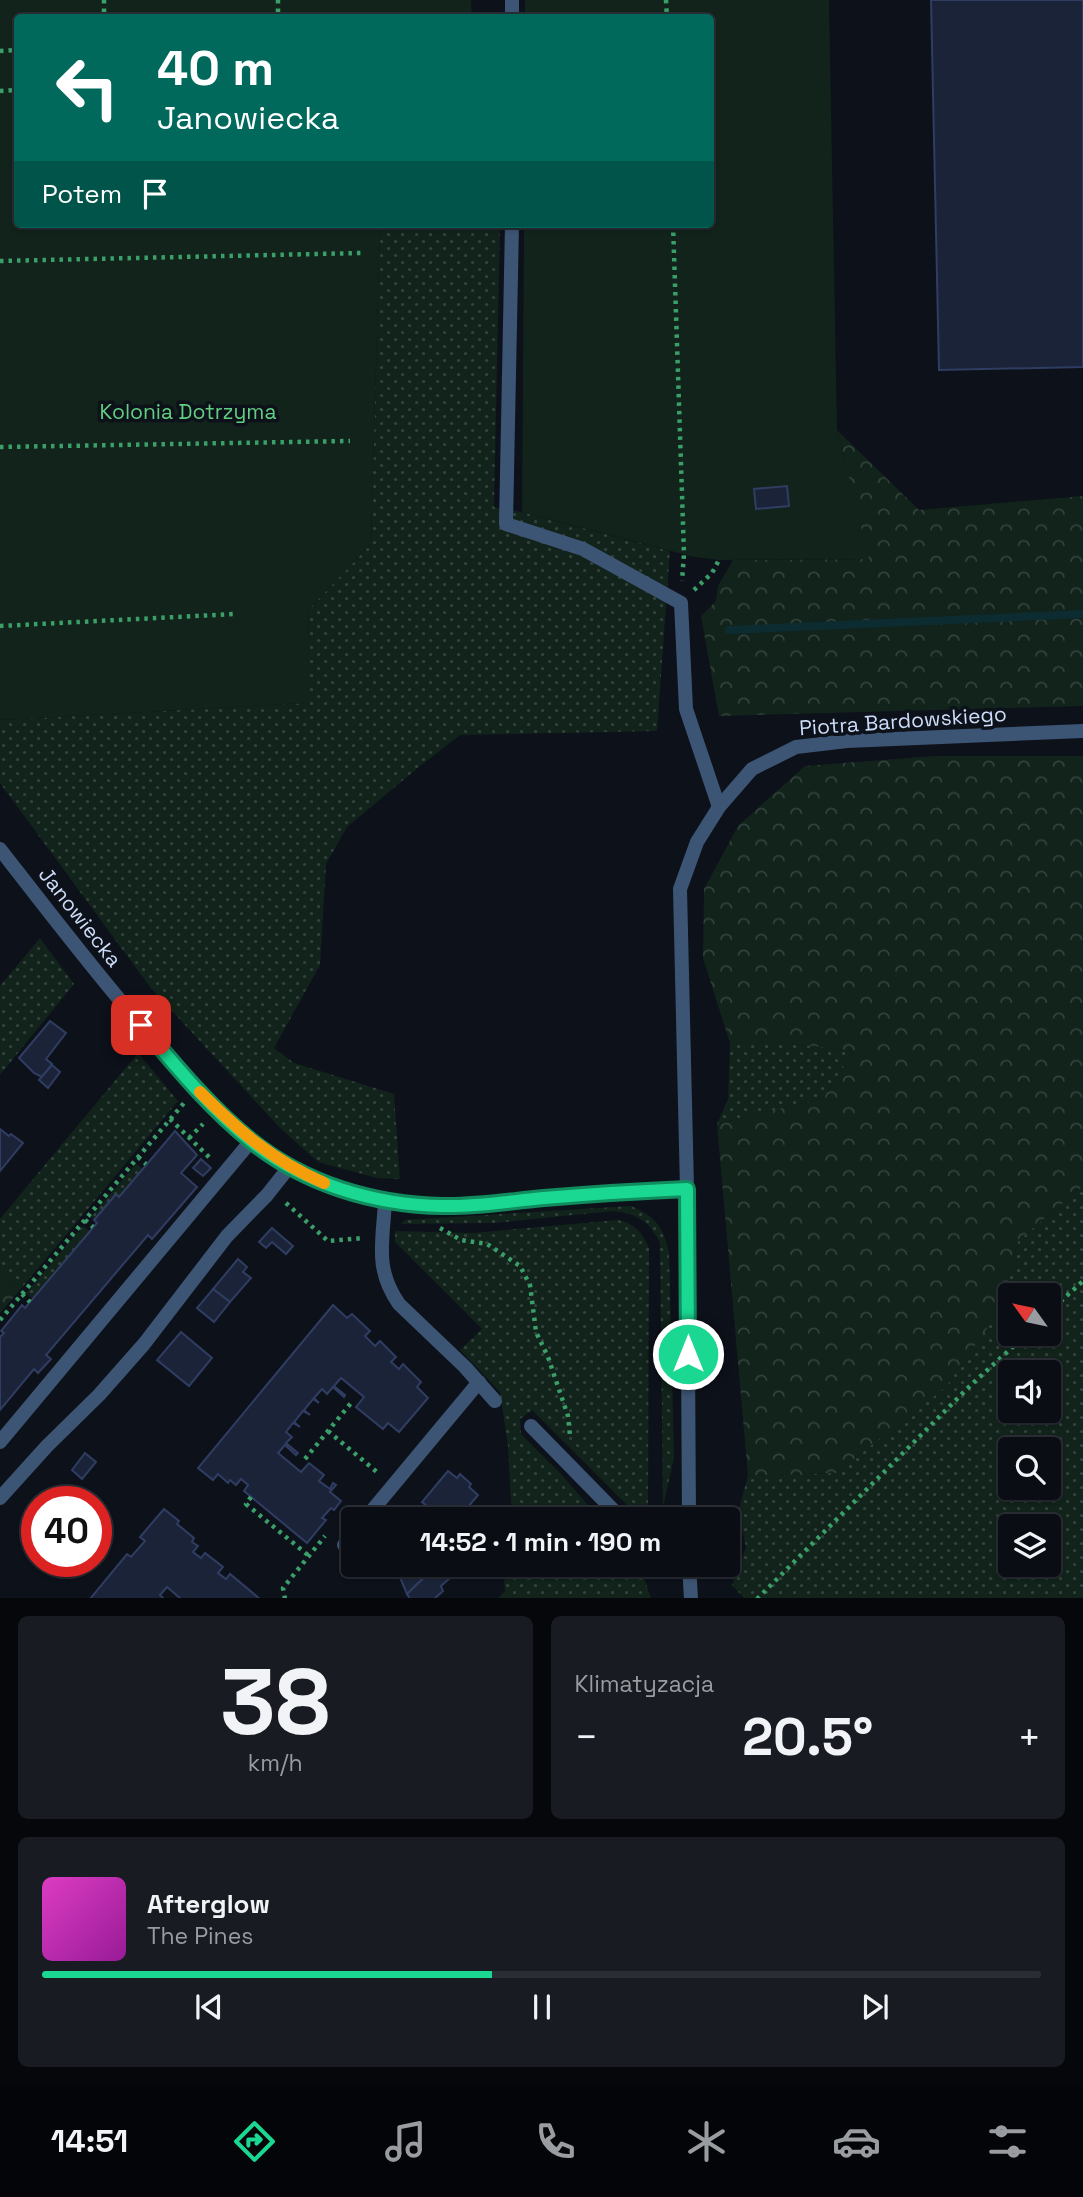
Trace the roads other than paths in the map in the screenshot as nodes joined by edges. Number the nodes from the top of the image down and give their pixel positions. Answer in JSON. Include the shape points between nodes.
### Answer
{"nodes":[{"id":1,"x":512,"y":228,"type":"edge"},
{"id":2,"x":1083,"y":731,"type":"edge"},
{"id":3,"x":719,"y":807,"type":"junction"},
{"id":4,"x":0,"y":849,"type":"edge"},
{"id":5,"x":251,"y":1141,"type":"junction"},
{"id":6,"x":290,"y":1166,"type":"junction"},
{"id":7,"x":687,"y":1189,"type":"junction"},
{"id":8,"x":385,"y":1201,"type":"junction"},
{"id":9,"x":479,"y":1382,"type":"junction"},
{"id":10,"x":495,"y":1401,"type":"dead end"},
{"id":11,"x":531,"y":1426,"type":"dead end"},
{"id":12,"x":0,"y":1441,"type":"edge"},
{"id":13,"x":0,"y":1498,"type":"edge"},
{"id":14,"x":375,"y":1507,"type":"edge"},
{"id":15,"x":610,"y":1507,"type":"edge"},
{"id":16,"x":689,"y":1507,"type":"edge"},
{"id":17,"x":690,"y":1577,"type":"edge"},
{"id":18,"x":691,"y":1598,"type":"edge"}],
"edges":[{"from":1,"to":3,"type":"street","via":[[506,524],[583,549],[681,603],[686,709]]},
{"from":2,"to":3,"type":"street","name":"Piotra Bardowskiego","via":[[796,747],[752,769]]},
{"from":3,"to":7,"type":"street","name":"Piotra Bardowskiego","via":[[697,842],[680,888]]},
{"from":4,"to":5,"type":"street","name":"Janowiecka","via":[[192,1084]]},
{"from":5,"to":6,"type":"street","name":"Janowiecka"},
{"from":5,"to":12,"type":"street"},
{"from":6,"to":8,"type":"street","name":"Janowiecka","via":[[338,1188]]},
{"from":6,"to":13,"type":"street","via":[[227,1236],[126,1364]]},
{"from":7,"to":8,"type":"street","name":"Janowiecka","via":[[447,1206]]},
{"from":7,"to":16,"type":"street","name":"Piotra Bardowskiego"},
{"from":8,"to":9,"type":"street","via":[[382,1269],[391,1292]]},
{"from":9,"to":10,"type":"street"},
{"from":9,"to":14,"type":"street"},
{"from":11,"to":15,"type":"street"},
{"from":17,"to":18,"type":"street"}]}
